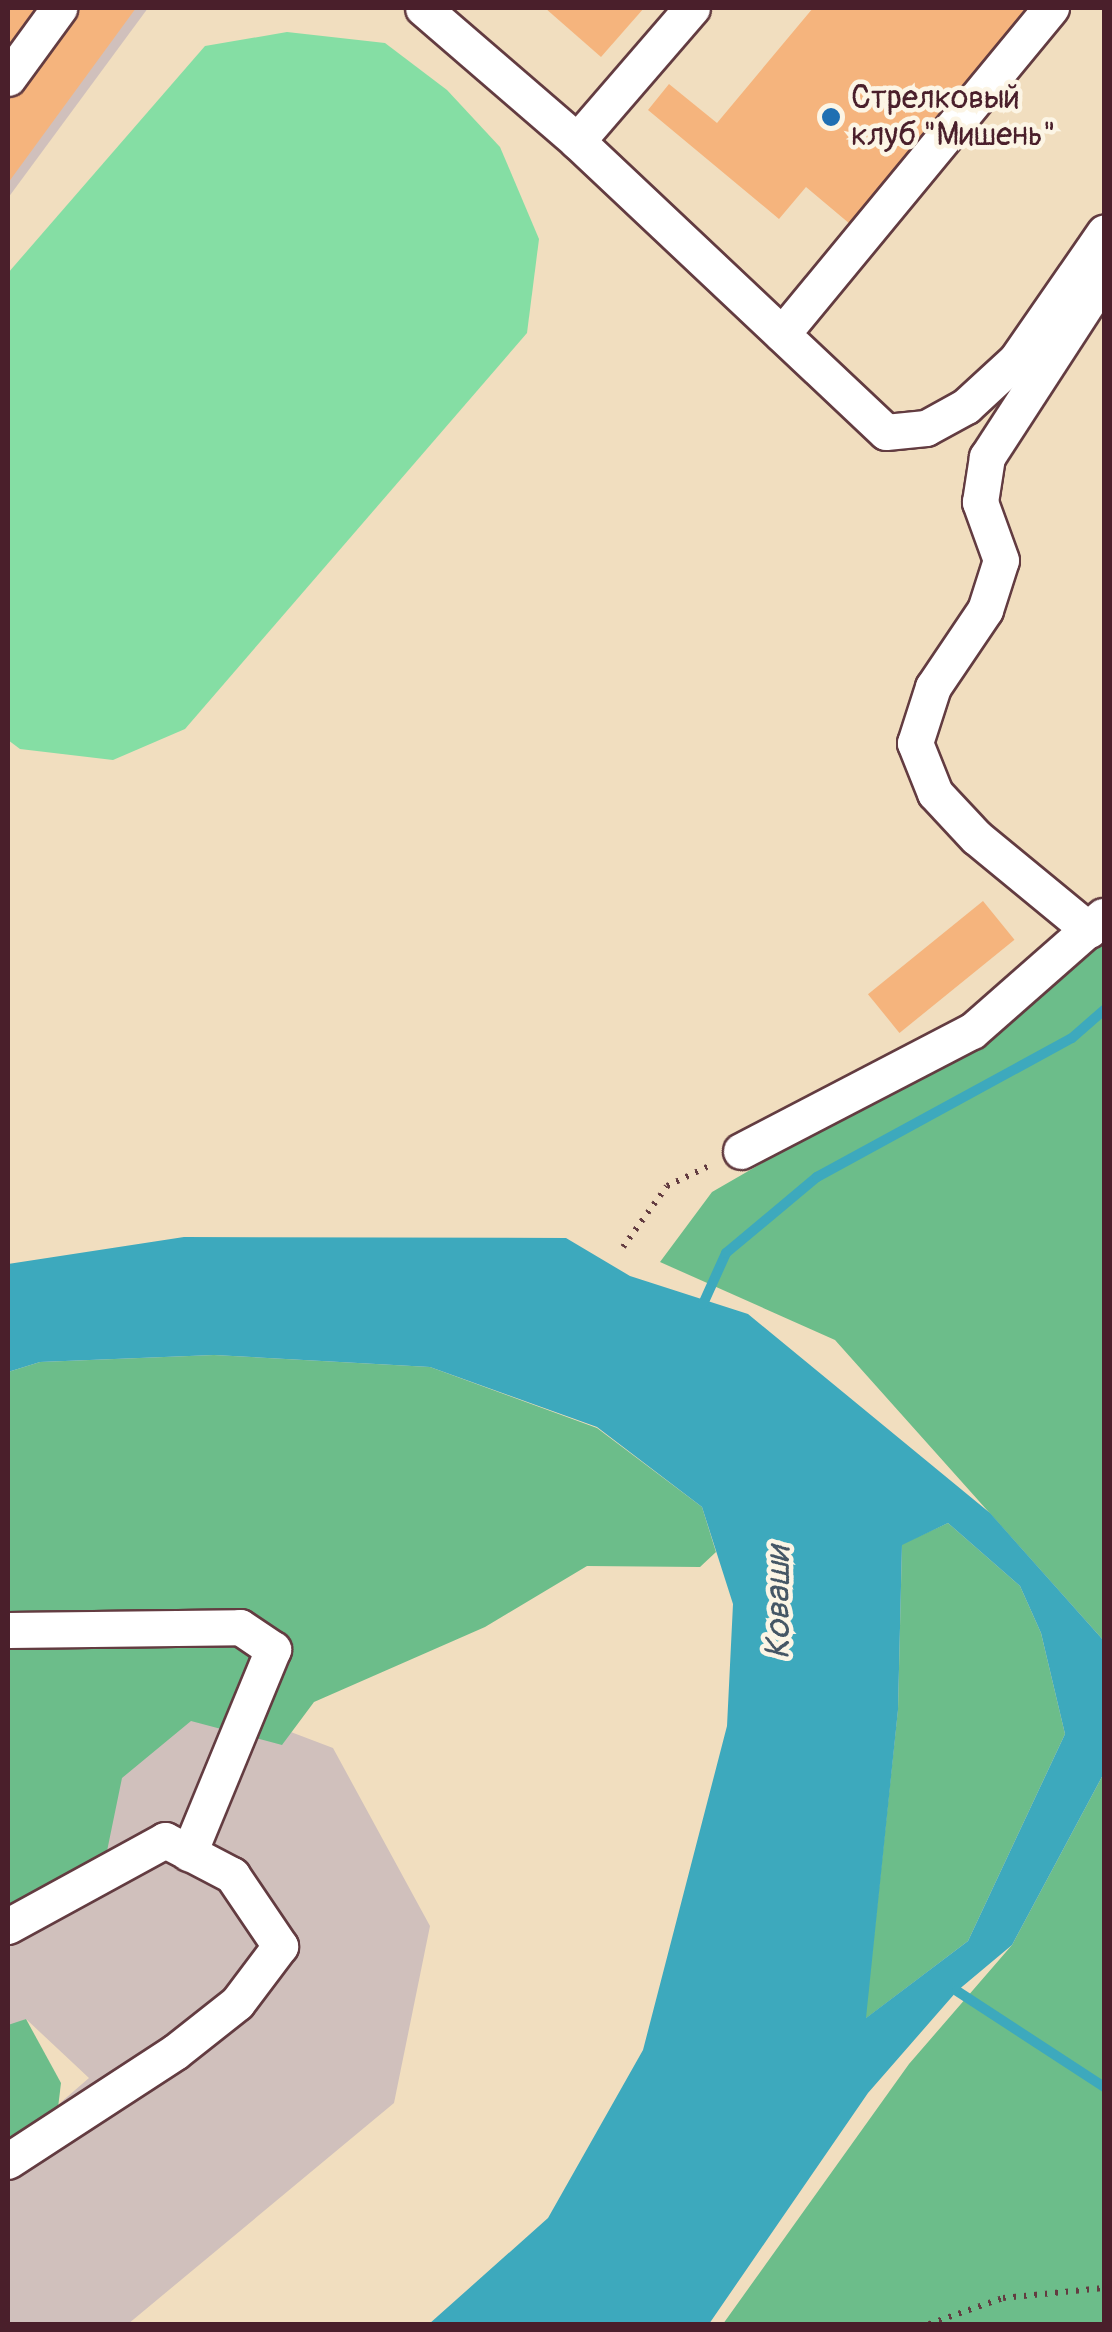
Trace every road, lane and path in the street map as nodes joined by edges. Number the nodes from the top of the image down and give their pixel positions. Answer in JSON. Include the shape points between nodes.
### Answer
{"nodes":[{"id":1,"x":59,"y":8,"type":"edge"},
{"id":2,"x":423,"y":8,"type":"edge"},
{"id":3,"x":692,"y":8,"type":"edge"},
{"id":4,"x":1051,"y":8,"type":"edge"},
{"id":5,"x":8,"y":78,"type":"edge"},
{"id":6,"x":577,"y":141,"type":"junction"},
{"id":7,"x":1104,"y":233,"type":"edge"},
{"id":8,"x":1104,"y":278,"type":"edge"},
{"id":9,"x":782,"y":334,"type":"junction"},
{"id":10,"x":1097,"y":922,"type":"edge"},
{"id":11,"x":741,"y":1151,"type":"joint"},
{"id":12,"x":623,"y":1246,"type":"dead end"},
{"id":13,"x":8,"y":1630,"type":"edge"},
{"id":14,"x":189,"y":1852,"type":"junction"},
{"id":15,"x":8,"y":1926,"type":"edge"},
{"id":16,"x":8,"y":2161,"type":"edge"},
{"id":17,"x":1104,"y":2288,"type":"edge"},
{"id":18,"x":929,"y":2324,"type":"edge"}],
"edges":[{"from":1,"to":5,"type":"lane"},
{"from":2,"to":6,"type":"lane"},
{"from":3,"to":6,"type":"lane"},
{"from":4,"to":9,"type":"lane"},
{"from":6,"to":9,"type":"lane"},
{"from":7,"to":9,"type":"lane","via":[[1016,360],[966,406],[926,428],[886,432]]},
{"from":8,"to":10,"type":"lane","via":[[988,458],[980,502],[1001,560],[985,610],[933,686],[916,743],[945,804]]},
{"from":10,"to":11,"type":"lane","via":[[972,1031]]},
{"from":11,"to":12,"type":"path","via":[[667,1186]]},
{"from":13,"to":14,"type":"lane","via":[[240,1627],[273,1650]]},
{"from":14,"to":15,"type":"lane","via":[[164,1840]]},
{"from":14,"to":16,"type":"lane","via":[[232,1875],[280,1946],[237,2003],[175,2052]]},
{"from":17,"to":18,"type":"path","via":[[1002,2298]]}]}
